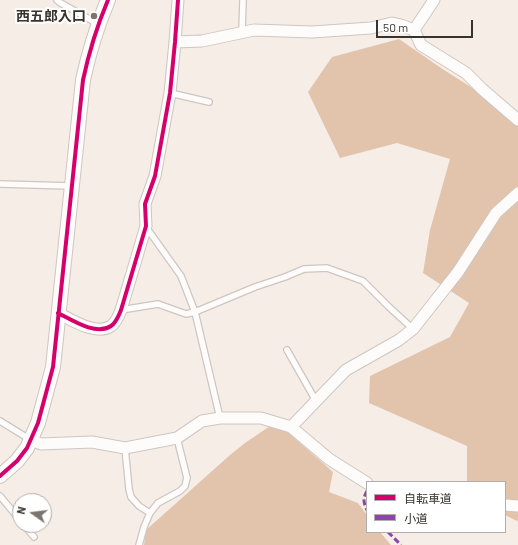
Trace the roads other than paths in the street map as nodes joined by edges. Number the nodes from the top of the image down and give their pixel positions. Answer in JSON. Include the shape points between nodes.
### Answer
{"nodes":[{"id":1,"x":57,"y":0,"type":"edge"},
{"id":2,"x":108,"y":0,"type":"edge"},
{"id":3,"x":178,"y":0,"type":"edge"},
{"id":4,"x":243,"y":0,"type":"edge"},
{"id":5,"x":434,"y":0,"type":"edge"},
{"id":6,"x":98,"y":24,"type":"junction"},
{"id":7,"x":414,"y":30,"type":"junction"},
{"id":8,"x":242,"y":32,"type":"junction"},
{"id":9,"x":175,"y":42,"type":"junction"},
{"id":10,"x":170,"y":93,"type":"junction"},
{"id":11,"x":209,"y":102,"type":"dead end"},
{"id":12,"x":518,"y":120,"type":"edge"},
{"id":13,"x":0,"y":184,"type":"edge"},
{"id":14,"x":72,"y":186,"type":"junction"},
{"id":15,"x":518,"y":193,"type":"edge"},
{"id":16,"x":146,"y":226,"type":"junction"},
{"id":17,"x":121,"y":310,"type":"junction"},
{"id":18,"x":195,"y":312,"type":"junction"},
{"id":19,"x":58,"y":313,"type":"junction"},
{"id":20,"x":413,"y":329,"type":"junction"},
{"id":21,"x":287,"y":350,"type":"dead end"},
{"id":22,"x":316,"y":401,"type":"junction"},
{"id":23,"x":220,"y":418,"type":"junction"},
{"id":24,"x":0,"y":421,"type":"edge"},
{"id":25,"x":291,"y":427,"type":"junction"},
{"id":26,"x":177,"y":438,"type":"junction"},
{"id":27,"x":31,"y":440,"type":"junction"},
{"id":28,"x":125,"y":448,"type":"junction"},
{"id":29,"x":0,"y":476,"type":"edge"},
{"id":30,"x":366,"y":482,"type":"edge"},
{"id":31,"x":0,"y":496,"type":"edge"},
{"id":32,"x":506,"y":504,"type":"edge"},
{"id":33,"x":518,"y":506,"type":"edge"},
{"id":34,"x":12,"y":510,"type":"edge"},
{"id":35,"x":150,"y":513,"type":"junction"},
{"id":36,"x":31,"y":533,"type":"edge"},
{"id":37,"x":34,"y":537,"type":"dead end"},
{"id":38,"x":139,"y":545,"type":"edge"}],
"edges":[{"from":1,"to":6,"type":"lane"},
{"from":2,"to":6,"type":"street"},
{"from":3,"to":9,"type":"street"},
{"from":4,"to":8,"type":"lane"},
{"from":5,"to":7,"type":"street"},
{"from":6,"to":14,"type":"street","via":[[83,80]]},
{"from":7,"to":8,"type":"street","via":[[392,23],[371,28],[312,32]]},
{"from":7,"to":12,"type":"street","via":[[421,45],[466,72]]},
{"from":8,"to":9,"type":"street","via":[[202,41]]},
{"from":9,"to":10,"type":"street"},
{"from":10,"to":11,"type":"lane"},
{"from":10,"to":16,"type":"street","via":[[155,176],[145,204]]},
{"from":13,"to":14,"type":"lane"},
{"from":14,"to":19,"type":"street"},
{"from":15,"to":20,"type":"street","via":[[496,213],[458,272]]},
{"from":16,"to":17,"type":"street"},
{"from":16,"to":18,"type":"lane","via":[[180,276]]},
{"from":17,"to":18,"type":"lane","via":[[158,304],[186,314]]},
{"from":17,"to":19,"type":"street","via":[[112,326],[100,330],[86,327]]},
{"from":18,"to":20,"type":"lane","via":[[304,269],[327,268],[363,281]]},
{"from":18,"to":23,"type":"lane"},
{"from":19,"to":27,"type":"street","via":[[53,367]]},
{"from":20,"to":22,"type":"street","via":[[399,340],[346,370]]},
{"from":21,"to":22,"type":"lane"},
{"from":22,"to":25,"type":"street"},
{"from":23,"to":25,"type":"street","via":[[261,418]]},
{"from":23,"to":26,"type":"street","via":[[202,421]]},
{"from":24,"to":27,"type":"lane"},
{"from":25,"to":30,"type":"street","via":[[329,459]]},
{"from":26,"to":28,"type":"street"},
{"from":26,"to":35,"type":"lane","via":[[187,478],[185,486],[158,503]]},
{"from":27,"to":28,"type":"street","via":[[41,444],[92,442]]},
{"from":27,"to":29,"type":"street","via":[[17,461]]},
{"from":28,"to":35,"type":"lane","via":[[131,497]]},
{"from":31,"to":34,"type":"lane"},
{"from":32,"to":33,"type":"street"},
{"from":35,"to":38,"type":"lane"},
{"from":36,"to":37,"type":"lane"}]}
